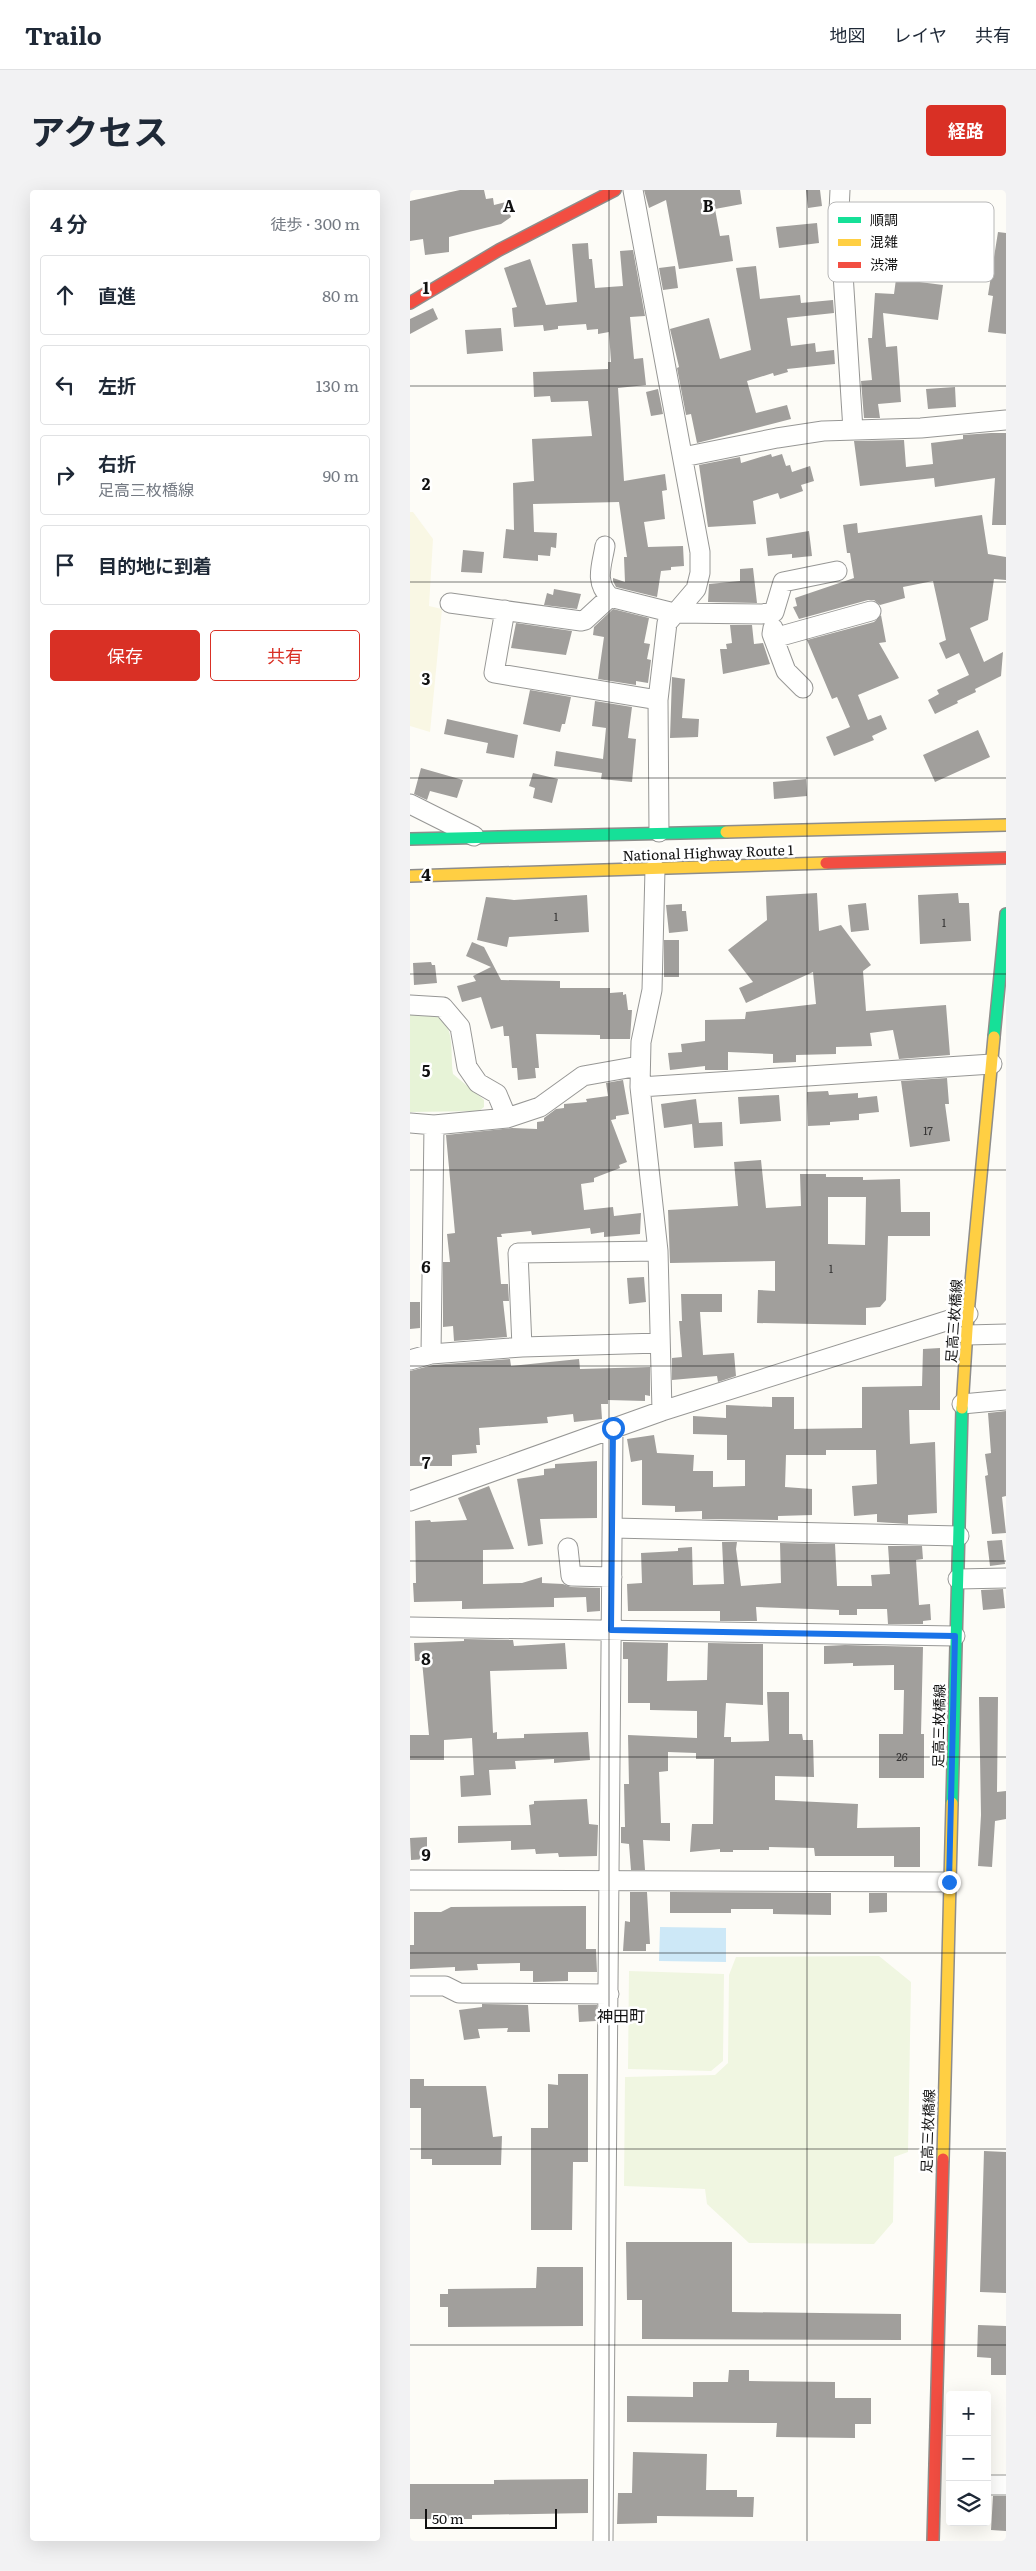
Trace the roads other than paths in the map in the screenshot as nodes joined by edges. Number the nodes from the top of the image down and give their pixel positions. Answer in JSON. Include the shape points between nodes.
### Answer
{"nodes":[{"id":1,"x":633,"y":190,"type":"edge"},
{"id":2,"x":602,"y":192,"type":"edge"},
{"id":3,"x":844,"y":282,"type":"edge"},
{"id":4,"x":410,"y":303,"type":"edge"},
{"id":5,"x":1006,"y":420,"type":"edge"},
{"id":6,"x":853,"y":430,"type":"junction"},
{"id":7,"x":683,"y":458,"type":"junction"},
{"id":8,"x":605,"y":546,"type":"dead end"},
{"id":9,"x":836,"y":571,"type":"dead end"},
{"id":10,"x":610,"y":597,"type":"junction"},
{"id":11,"x":450,"y":603,"type":"dead end"},
{"id":12,"x":505,"y":610,"type":"junction"},
{"id":13,"x":871,"y":611,"type":"dead end"},
{"id":14,"x":774,"y":612,"type":"junction"},
{"id":15,"x":674,"y":613,"type":"junction"},
{"id":16,"x":774,"y":638,"type":"junction"},
{"id":17,"x":803,"y":688,"type":"dead end"},
{"id":18,"x":658,"y":700,"type":"junction"},
{"id":19,"x":410,"y":804,"type":"edge"},
{"id":20,"x":1006,"y":824,"type":"edge"},
{"id":21,"x":659,"y":832,"type":"junction"},
{"id":22,"x":477,"y":838,"type":"junction"},
{"id":23,"x":410,"y":839,"type":"edge"},
{"id":24,"x":1006,"y":858,"type":"edge"},
{"id":25,"x":655,"y":869,"type":"junction"},
{"id":26,"x":410,"y":876,"type":"edge"},
{"id":27,"x":1006,"y":914,"type":"edge"},
{"id":28,"x":410,"y":1004,"type":"edge"},
{"id":29,"x":992,"y":1064,"type":"junction"},
{"id":30,"x":639,"y":1066,"type":"junction"},
{"id":31,"x":998,"y":1082,"type":"edge"},
{"id":32,"x":640,"y":1087,"type":"junction"},
{"id":33,"x":507,"y":1118,"type":"junction"},
{"id":34,"x":410,"y":1123,"type":"edge"},
{"id":35,"x":434,"y":1125,"type":"junction"},
{"id":36,"x":658,"y":1251,"type":"junction"},
{"id":37,"x":968,"y":1314,"type":"junction"},
{"id":38,"x":1006,"y":1334,"type":"edge"},
{"id":39,"x":967,"y":1335,"type":"junction"},
{"id":40,"x":660,"y":1344,"type":"junction"},
{"id":41,"x":522,"y":1346,"type":"junction"},
{"id":42,"x":431,"y":1354,"type":"junction"},
{"id":43,"x":410,"y":1360,"type":"edge"},
{"id":44,"x":1006,"y":1400,"type":"edge"},
{"id":45,"x":962,"y":1404,"type":"junction"},
{"id":46,"x":662,"y":1411,"type":"junction"},
{"id":47,"x":613,"y":1428,"type":"junction"},
{"id":48,"x":410,"y":1501,"type":"edge"},
{"id":49,"x":612,"y":1528,"type":"junction"},
{"id":50,"x":959,"y":1536,"type":"junction"},
{"id":51,"x":568,"y":1548,"type":"dead end"},
{"id":52,"x":612,"y":1577,"type":"junction"},
{"id":53,"x":1006,"y":1578,"type":"edge"},
{"id":54,"x":958,"y":1579,"type":"junction"},
{"id":55,"x":410,"y":1627,"type":"edge"},
{"id":56,"x":611,"y":1630,"type":"junction"},
{"id":57,"x":955,"y":1636,"type":"junction"},
{"id":58,"x":410,"y":1880,"type":"edge"},
{"id":59,"x":609,"y":1880,"type":"junction"},
{"id":60,"x":949,"y":1882,"type":"junction"},
{"id":61,"x":410,"y":1986,"type":"edge"},
{"id":62,"x":609,"y":1994,"type":"junction"},
{"id":63,"x":942,"y":2482,"type":"edge"},
{"id":64,"x":991,"y":2484,"type":"edge"},
{"id":65,"x":1006,"y":2485,"type":"edge"},
{"id":66,"x":603,"y":2541,"type":"edge"},
{"id":67,"x":933,"y":2541,"type":"edge"}],
"edges":[{"from":1,"to":7,"type":"street"},
{"from":2,"to":4,"type":"main road"},
{"from":3,"to":6,"type":"street"},
{"from":5,"to":6,"type":"street"},
{"from":6,"to":7,"type":"street","via":[[777,438]]},
{"from":7,"to":15,"type":"street","via":[[699,543],[700,574],[696,589]]},
{"from":8,"to":10,"type":"street","via":[[600,585]]},
{"from":9,"to":14,"type":"street","via":[[783,582]]},
{"from":10,"to":12,"type":"street","via":[[585,620]]},
{"from":10,"to":15,"type":"street"},
{"from":11,"to":12,"type":"street"},
{"from":12,"to":18,"type":"street","via":[[494,673]]},
{"from":13,"to":16,"type":"street"},
{"from":14,"to":15,"type":"street"},
{"from":14,"to":16,"type":"street"},
{"from":15,"to":18,"type":"street","via":[[667,623]]},
{"from":16,"to":17,"type":"street","via":[[786,671]]},
{"from":18,"to":21,"type":"street"},
{"from":19,"to":22,"type":"street"},
{"from":20,"to":21,"type":"main road","name":"National Highway Route 1"},
{"from":21,"to":22,"type":"main road","name":"National Highway Route 1"},
{"from":22,"to":23,"type":"main road","name":"National Highway Route 1"},
{"from":24,"to":25,"type":"main road","name":"National Highway Route 1"},
{"from":25,"to":26,"type":"main road","name":"National Highway Route 1"},
{"from":25,"to":30,"type":"street","via":[[652,990]]},
{"from":27,"to":29,"type":"main road","name":"足高三枚橋線"},
{"from":28,"to":33,"type":"street","via":[[443,1006],[460,1027],[467,1067],[478,1083],[497,1094]]},
{"from":29,"to":31,"type":"main road","name":"足高三枚橋線"},
{"from":29,"to":32,"type":"street"},
{"from":30,"to":32,"type":"street"},
{"from":30,"to":33,"type":"street","via":[[583,1076],[540,1107]]},
{"from":31,"to":37,"type":"main road","name":"足高三枚橋線"},
{"from":32,"to":36,"type":"street"},
{"from":33,"to":35,"type":"street"},
{"from":34,"to":35,"type":"street"},
{"from":35,"to":42,"type":"street"},
{"from":36,"to":40,"type":"street"},
{"from":36,"to":41,"type":"street","via":[[518,1253]]},
{"from":37,"to":39,"type":"main road","name":"足高三枚橋線"},
{"from":37,"to":46,"type":"street"},
{"from":38,"to":39,"type":"street"},
{"from":39,"to":45,"type":"main road","name":"足高三枚橋線"},
{"from":40,"to":41,"type":"street"},
{"from":40,"to":46,"type":"street"},
{"from":41,"to":42,"type":"street"},
{"from":42,"to":43,"type":"street"},
{"from":44,"to":45,"type":"street"},
{"from":45,"to":50,"type":"main road","name":"足高三枚橋線"},
{"from":46,"to":47,"type":"street"},
{"from":47,"to":48,"type":"street"},
{"from":47,"to":49,"type":"street"},
{"from":49,"to":50,"type":"street"},
{"from":49,"to":52,"type":"street"},
{"from":50,"to":54,"type":"main road","name":"足高三枚橋線"},
{"from":51,"to":52,"type":"street","via":[[571,1576]]},
{"from":52,"to":56,"type":"street"},
{"from":53,"to":54,"type":"street"},
{"from":54,"to":57,"type":"main road","name":"足高三枚橋線"},
{"from":55,"to":56,"type":"street"},
{"from":56,"to":57,"type":"street"},
{"from":56,"to":59,"type":"street"},
{"from":57,"to":60,"type":"main road","name":"足高三枚橋線"},
{"from":58,"to":59,"type":"street"},
{"from":59,"to":60,"type":"street"},
{"from":59,"to":62,"type":"street"},
{"from":60,"to":63,"type":"main road","name":"足高三枚橋線"},
{"from":61,"to":62,"type":"street","via":[[445,1986],[459,1993]]},
{"from":62,"to":66,"type":"street"},
{"from":63,"to":67,"type":"main road","name":"足高三枚橋線"},
{"from":64,"to":65,"type":"street"}]}
